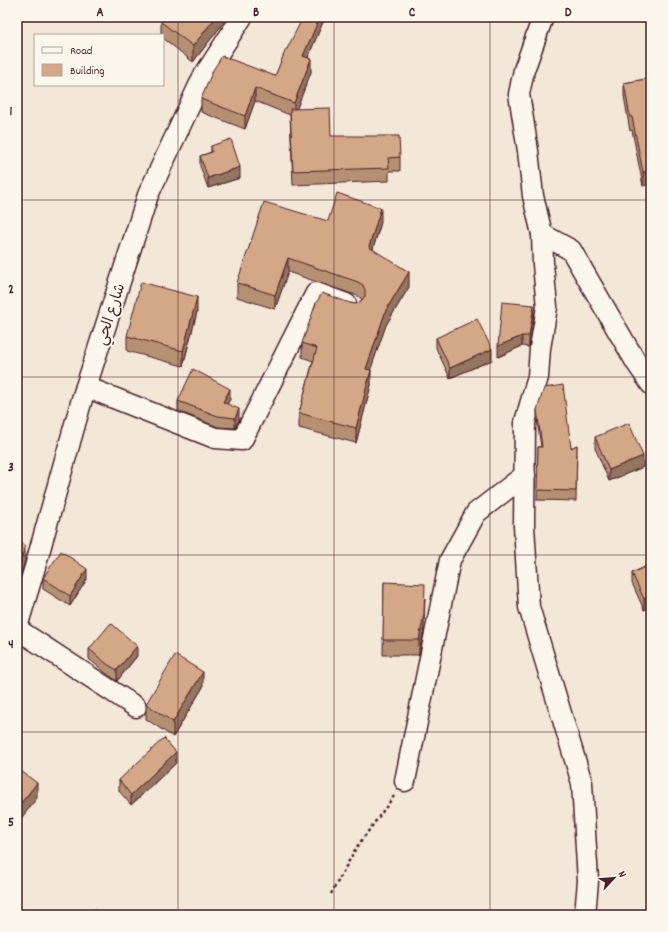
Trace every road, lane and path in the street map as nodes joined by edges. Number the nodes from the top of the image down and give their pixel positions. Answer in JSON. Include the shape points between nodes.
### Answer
{"nodes":[{"id":1,"x":242,"y":17,"type":"edge"},
{"id":2,"x":543,"y":17,"type":"edge"},
{"id":3,"x":542,"y":234,"type":"junction"},
{"id":4,"x":354,"y":306,"type":"edge"},
{"id":5,"x":651,"y":384,"type":"edge"},
{"id":6,"x":86,"y":387,"type":"junction"},
{"id":7,"x":525,"y":475,"type":"junction"},
{"id":8,"x":17,"y":628,"type":"edge"},
{"id":9,"x":136,"y":707,"type":"dead end"},
{"id":10,"x":405,"y":781,"type":"joint"},
{"id":11,"x":331,"y":894,"type":"dead end"},
{"id":12,"x":585,"y":915,"type":"edge"}],
"edges":[{"from":1,"to":6,"type":"street","name":"شارع الحي","via":[[203,77],[148,195]]},
{"from":2,"to":3,"type":"street","via":[[524,70],[519,94],[533,196]]},
{"from":3,"to":5,"type":"street","via":[[571,250]]},
{"from":3,"to":7,"type":"street","via":[[547,307],[538,377],[525,422]]},
{"from":4,"to":6,"type":"street","via":[[316,293],[242,440],[215,438]]},
{"from":6,"to":8,"type":"street","name":"شارع الحي"},
{"from":7,"to":10,"type":"street","via":[[476,513],[450,560]]},
{"from":7,"to":12,"type":"street","via":[[524,526],[528,607],[582,782],[588,881]]},
{"from":8,"to":9,"type":"street"},
{"from":10,"to":11,"type":"path","via":[[356,848]]}]}
